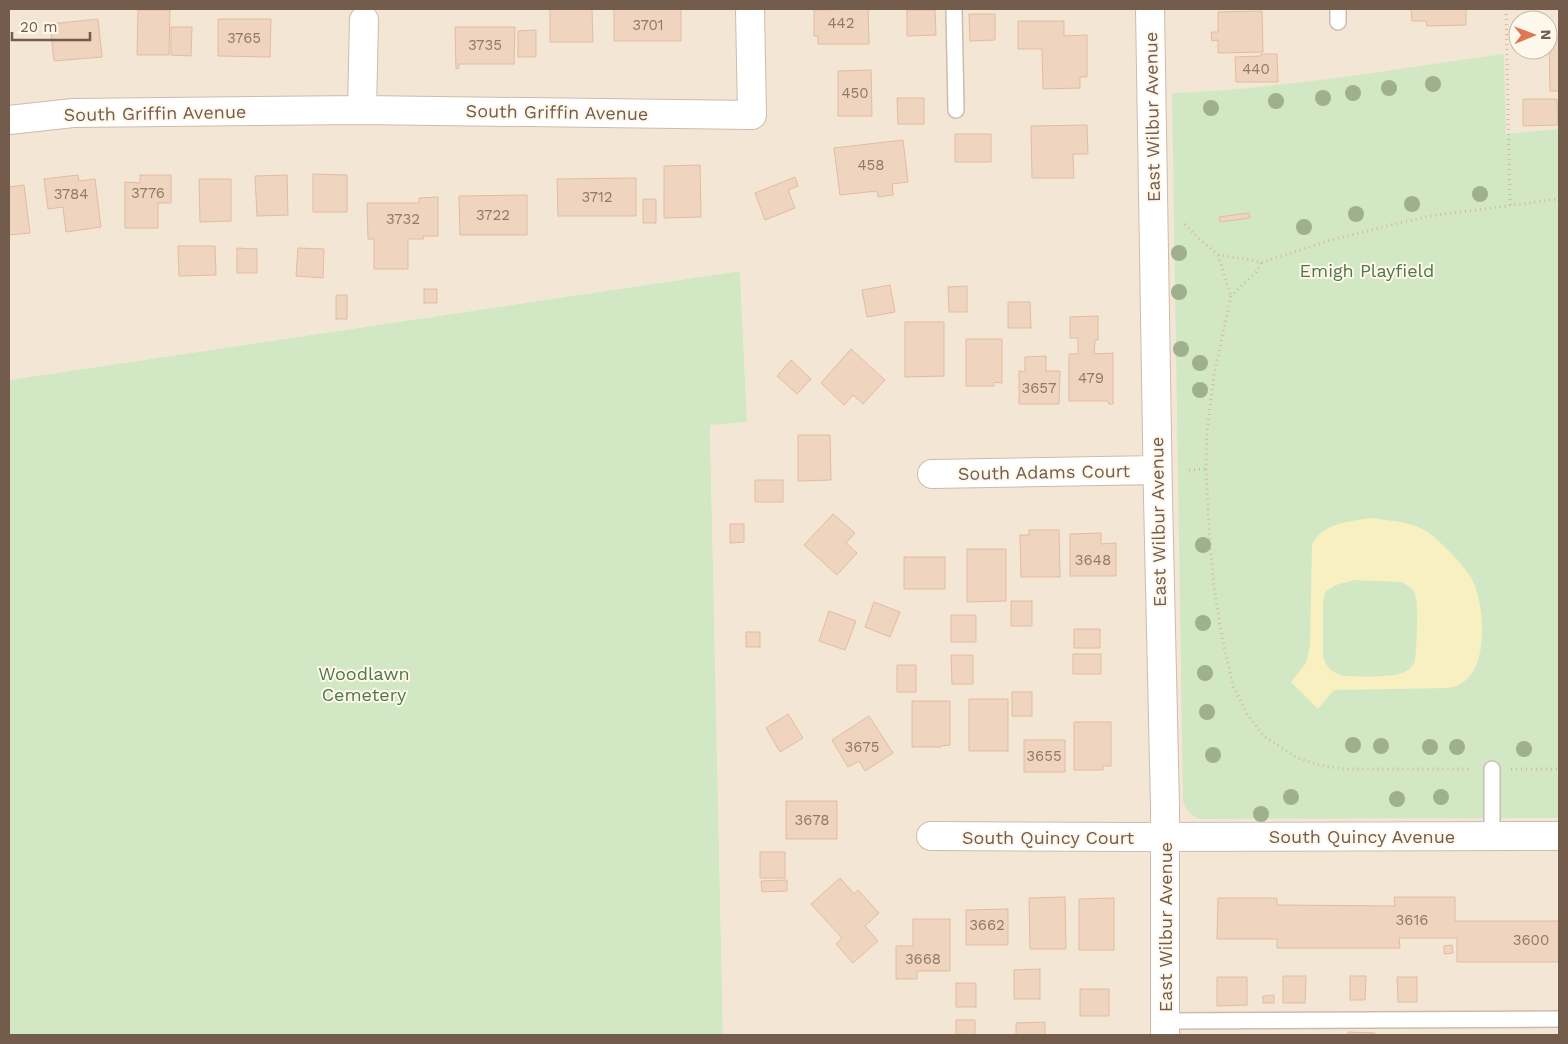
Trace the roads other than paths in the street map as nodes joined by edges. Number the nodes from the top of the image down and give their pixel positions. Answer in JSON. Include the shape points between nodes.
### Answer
{"nodes":[{"id":1,"x":750,"y":9,"type":"edge"},
{"id":2,"x":954,"y":9,"type":"edge"},
{"id":3,"x":1150,"y":9,"type":"edge"},
{"id":4,"x":364,"y":20,"type":"dead end"},
{"id":5,"x":362,"y":110,"type":"junction"},
{"id":6,"x":956,"y":110,"type":"dead end"},
{"id":7,"x":9,"y":120,"type":"edge"},
{"id":8,"x":1157,"y":470,"type":"junction"},
{"id":9,"x":932,"y":474,"type":"dead end"},
{"id":10,"x":1492,"y":769,"type":"road end"},
{"id":11,"x":931,"y":836,"type":"dead end"},
{"id":12,"x":1492,"y":836,"type":"junction"},
{"id":13,"x":1559,"y":836,"type":"edge"},
{"id":14,"x":1165,"y":837,"type":"junction"},
{"id":15,"x":1559,"y":1019,"type":"edge"},
{"id":16,"x":1165,"y":1028,"type":"edge"}],
"edges":[{"from":1,"to":5,"type":"street","name":"South Griffin Avenue","via":[[752,115]]},
{"from":2,"to":6,"type":"lane"},
{"from":3,"to":8,"type":"street","name":"East Wilbur Avenue"},
{"from":4,"to":5,"type":"street"},
{"from":5,"to":7,"type":"street","name":"South Griffin Avenue","via":[[73,113]]},
{"from":8,"to":9,"type":"street","name":"South Adams Court"},
{"from":8,"to":14,"type":"street","name":"East Wilbur Avenue"},
{"from":10,"to":12,"type":"lane"},
{"from":11,"to":14,"type":"street","name":"South Quincy Court"},
{"from":12,"to":13,"type":"street","name":"South Quincy Avenue"},
{"from":12,"to":14,"type":"street","name":"South Quincy Avenue"},
{"from":14,"to":16,"type":"street","name":"East Wilbur Avenue"},
{"from":15,"to":16,"type":"lane"}]}
